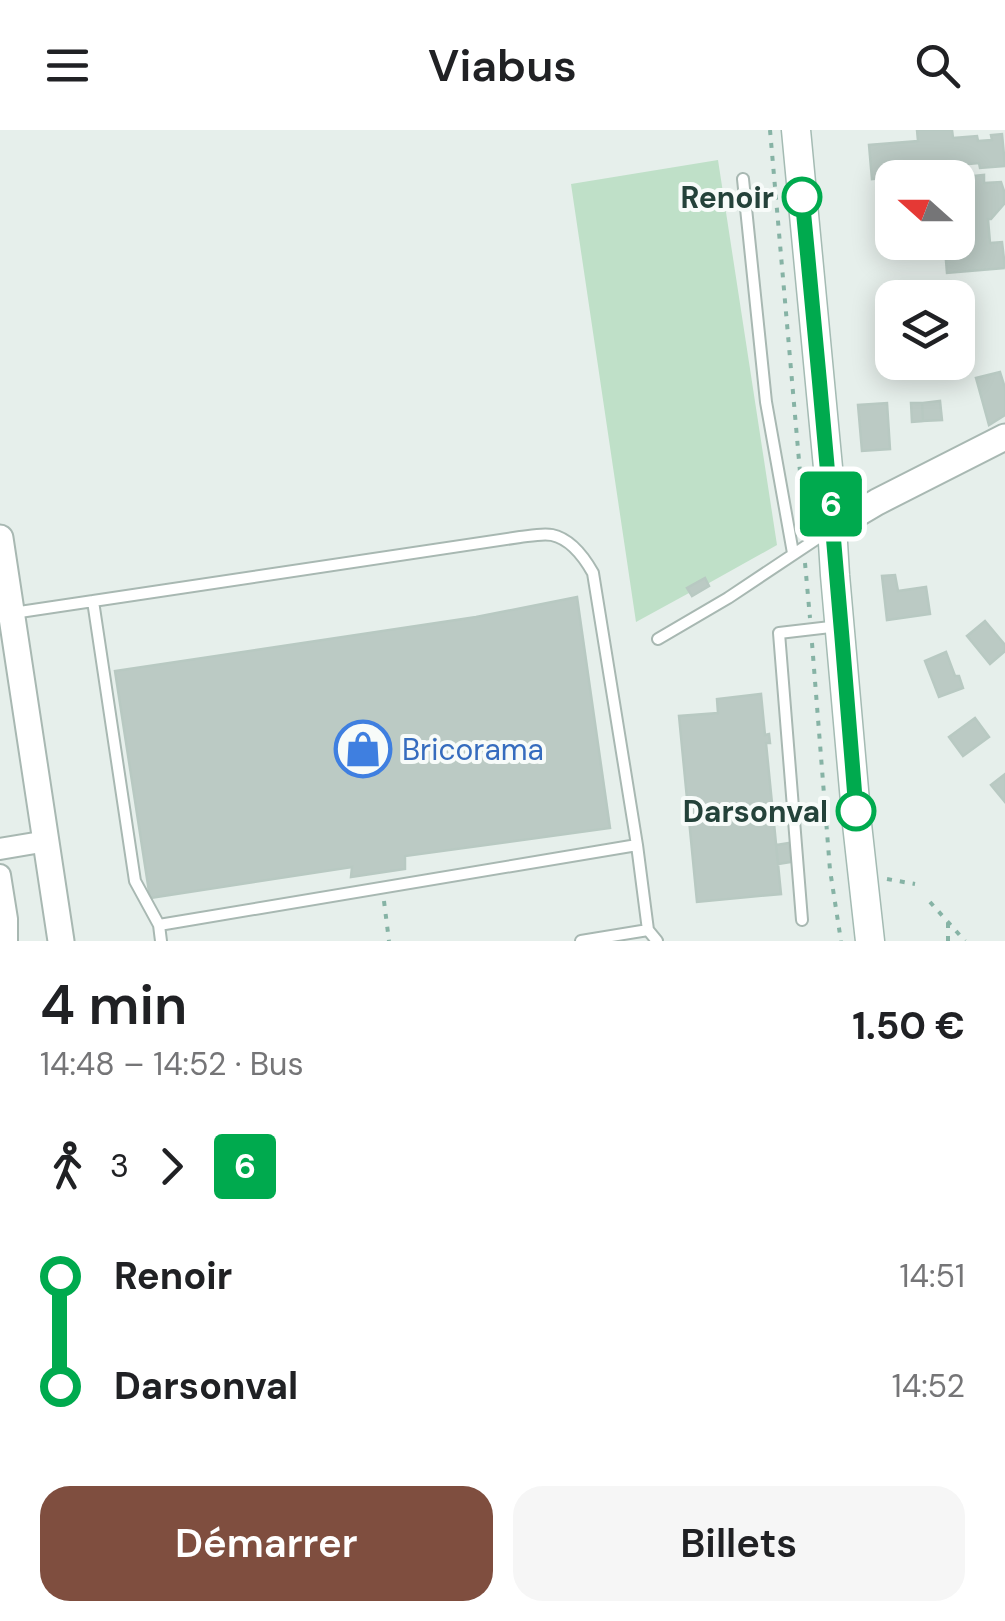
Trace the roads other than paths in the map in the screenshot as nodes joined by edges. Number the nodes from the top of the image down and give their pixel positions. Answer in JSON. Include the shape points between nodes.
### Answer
{"nodes":[{"id":1,"x":796,"y":130,"type":"edge"},
{"id":2,"x":743,"y":179,"type":"dead end"},
{"id":3,"x":1005,"y":437,"type":"edge"},
{"id":4,"x":833,"y":528,"type":"junction"},
{"id":5,"x":0,"y":538,"type":"edge"},
{"id":6,"x":794,"y":553,"type":"junction"},
{"id":7,"x":93,"y":601,"type":"junction"},
{"id":8,"x":11,"y":613,"type":"junction"},
{"id":9,"x":840,"y":626,"type":"junction"},
{"id":10,"x":658,"y":640,"type":"dead end"},
{"id":11,"x":48,"y":841,"type":"junction"},
{"id":12,"x":638,"y":845,"type":"junction"},
{"id":13,"x":0,"y":849,"type":"edge"},
{"id":14,"x":0,"y":875,"type":"edge"},
{"id":15,"x":802,"y":920,"type":"dead end"},
{"id":16,"x":159,"y":925,"type":"junction"},
{"id":17,"x":648,"y":930,"type":"junction"},
{"id":18,"x":62,"y":940,"type":"edge"},
{"id":19,"x":7,"y":941,"type":"edge"},
{"id":20,"x":161,"y":941,"type":"edge"},
{"id":21,"x":580,"y":941,"type":"edge"},
{"id":22,"x":656,"y":941,"type":"edge"},
{"id":23,"x":870,"y":941,"type":"edge"}],
"edges":[{"from":1,"to":4,"type":"main road"},
{"from":2,"to":6,"type":"lane","via":[[766,402]]},
{"from":3,"to":4,"type":"street"},
{"from":4,"to":6,"type":"lane"},
{"from":4,"to":9,"type":"main road"},
{"from":5,"to":8,"type":"street"},
{"from":6,"to":10,"type":"lane"},
{"from":7,"to":8,"type":"lane"},
{"from":7,"to":12,"type":"lane","via":[[552,534],[584,556],[593,573]]},
{"from":7,"to":16,"type":"lane","via":[[135,882]]},
{"from":8,"to":11,"type":"street"},
{"from":9,"to":15,"type":"lane","via":[[778,633]]},
{"from":9,"to":23,"type":"main road"},
{"from":11,"to":13,"type":"street"},
{"from":11,"to":18,"type":"street"},
{"from":12,"to":16,"type":"lane"},
{"from":12,"to":17,"type":"lane"},
{"from":14,"to":19,"type":"street"},
{"from":16,"to":20,"type":"lane"},
{"from":17,"to":21,"type":"lane"},
{"from":17,"to":22,"type":"lane"}]}
